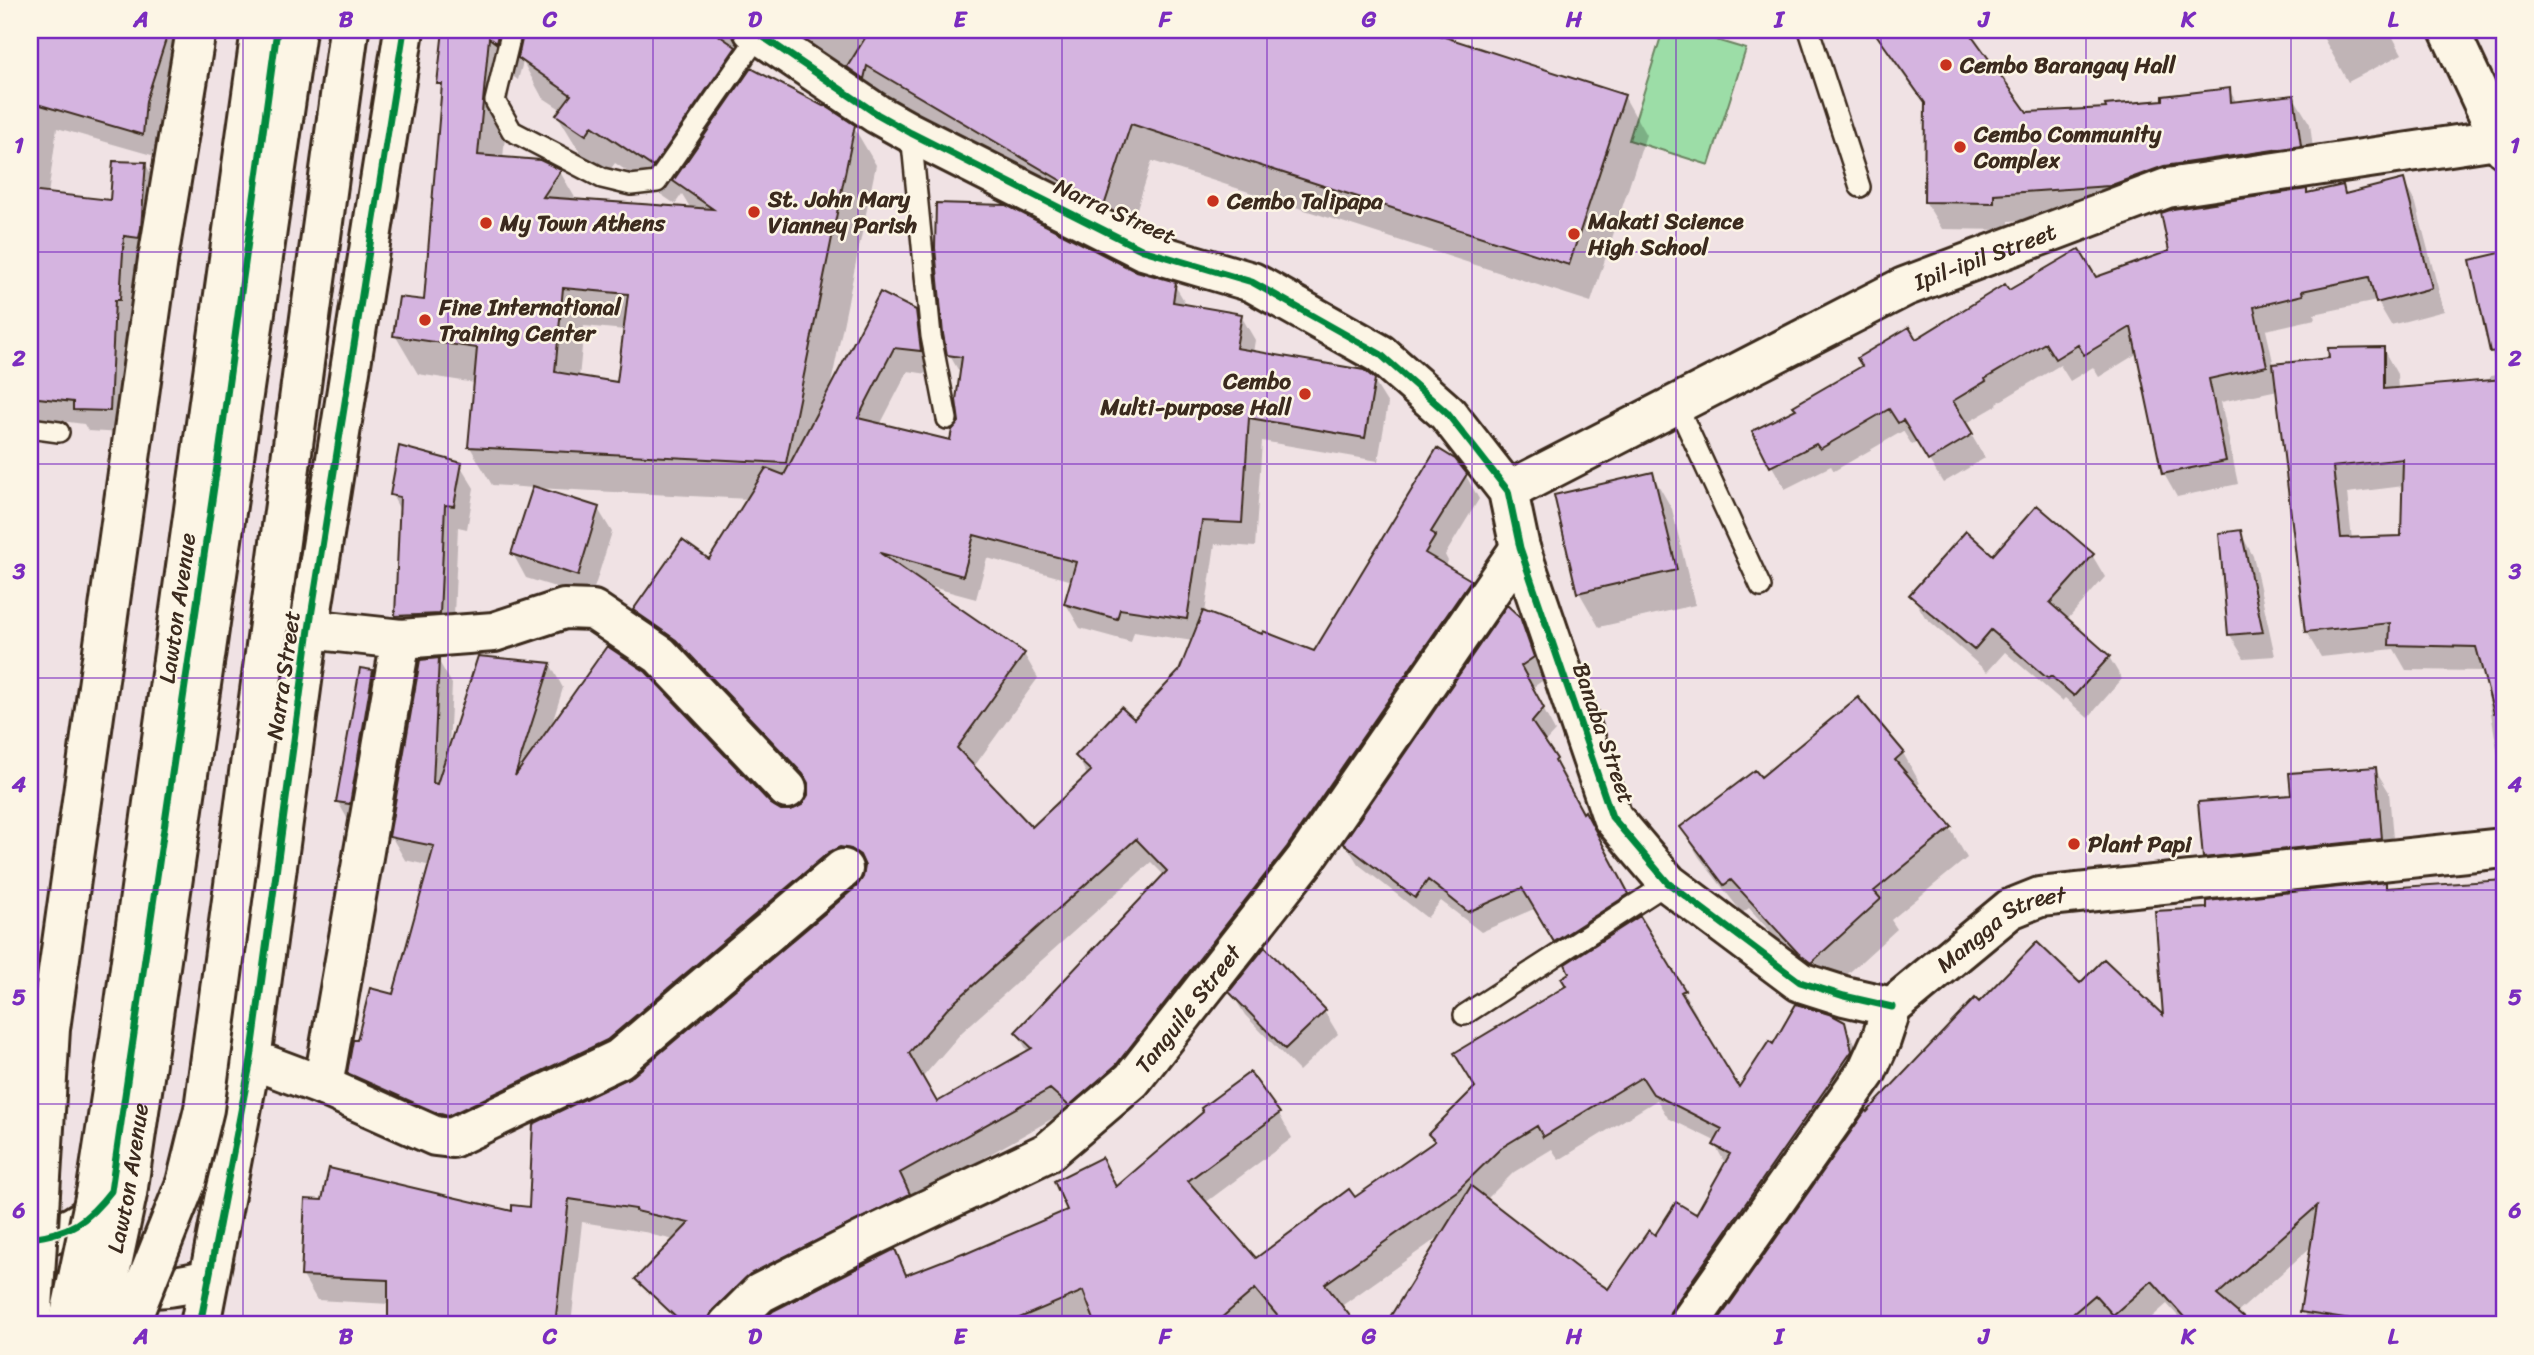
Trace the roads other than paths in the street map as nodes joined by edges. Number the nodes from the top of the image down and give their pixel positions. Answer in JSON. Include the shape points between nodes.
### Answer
{"nodes":[{"id":1,"x":196,"y":30,"type":"edge"},
{"id":2,"x":261,"y":30,"type":"edge"},
{"id":3,"x":277,"y":30,"type":"edge"},
{"id":4,"x":296,"y":30,"type":"edge"},
{"id":5,"x":348,"y":30,"type":"edge"},
{"id":6,"x":404,"y":30,"type":"edge"},
{"id":7,"x":512,"y":30,"type":"edge"},
{"id":8,"x":1809,"y":30,"type":"edge"},
{"id":9,"x":2449,"y":30,"type":"edge"},
{"id":10,"x":756,"y":32,"type":"edge"},
{"id":11,"x":911,"y":133,"type":"junction"},
{"id":12,"x":2503,"y":142,"type":"edge"},
{"id":13,"x":1860,"y":187,"type":"dead end"},
{"id":14,"x":1677,"y":405,"type":"junction"},
{"id":15,"x":947,"y":419,"type":"dead end"},
{"id":16,"x":30,"y":428,"type":"edge"},
{"id":17,"x":59,"y":432,"type":"dead end"},
{"id":18,"x":1508,"y":491,"type":"junction"},
{"id":19,"x":1521,"y":548,"type":"junction"},
{"id":20,"x":1760,"y":587,"type":"dead end"},
{"id":21,"x":309,"y":629,"type":"junction"},
{"id":22,"x":401,"y":639,"type":"junction"},
{"id":23,"x":787,"y":789,"type":"dead end"},
{"id":24,"x":2504,"y":848,"type":"edge"},
{"id":25,"x":843,"y":869,"type":"dead end"},
{"id":26,"x":1668,"y":883,"type":"junction"},
{"id":27,"x":1892,"y":1007,"type":"junction"},
{"id":28,"x":1464,"y":1015,"type":"dead end"},
{"id":29,"x":251,"y":1059,"type":"junction"},
{"id":30,"x":323,"y":1086,"type":"junction"},
{"id":31,"x":111,"y":1191,"type":"junction"},
{"id":32,"x":30,"y":1238,"type":"edge"},
{"id":33,"x":96,"y":1264,"type":"junction"},
{"id":34,"x":208,"y":1279,"type":"junction"},
{"id":35,"x":31,"y":1325,"type":"edge"},
{"id":36,"x":68,"y":1325,"type":"edge"},
{"id":37,"x":82,"y":1325,"type":"edge"},
{"id":38,"x":99,"y":1325,"type":"edge"},
{"id":39,"x":129,"y":1325,"type":"edge"},
{"id":40,"x":200,"y":1325,"type":"edge"},
{"id":41,"x":728,"y":1325,"type":"edge"},
{"id":42,"x":1688,"y":1325,"type":"edge"}],
"edges":[{"from":1,"to":35,"type":"street","bridge":true,"via":[[158,259],[50,1029]]},
{"from":2,"to":36,"type":"street","name":"Lawton Avenue","bridge":true,"via":[[120,1039],[97,1188]]},
{"from":3,"to":31,"type":"street","name":"Lawton Avenue"},
{"from":4,"to":38,"type":"street","name":"Lawton Avenue","bridge":true,"via":[[129,1181]]},
{"from":5,"to":39,"type":"street","bridge":true,"via":[[204,1109],[186,1183]]},
{"from":6,"to":21,"type":"street","name":"Narra Street"},
{"from":7,"to":10,"type":"lane","via":[[495,101],[512,131],[603,178],[631,185],[657,182]]},
{"from":8,"to":13,"type":"lane"},
{"from":9,"to":12,"type":"street"},
{"from":10,"to":11,"type":"street","name":"Narra Street"},
{"from":11,"to":15,"type":"lane","via":[[931,336]]},
{"from":11,"to":18,"type":"street","name":"Narra Street","via":[[1143,250],[1252,282],[1380,354],[1447,413]]},
{"from":12,"to":14,"type":"street","name":"Ipil-ipil Street","via":[[2167,188],[1904,287]]},
{"from":14,"to":18,"type":"street","name":"Ipil-ipil Street"},
{"from":14,"to":20,"type":"lane"},
{"from":16,"to":17,"type":"lane"},
{"from":18,"to":19,"type":"street","name":"Banaba Street"},
{"from":19,"to":26,"type":"street","name":"Banaba Street","via":[[1612,817]]},
{"from":19,"to":41,"type":"street","name":"Tanguile Street","via":[[1305,860],[1132,1080],[1048,1152],[776,1284],[760,1293]]},
{"from":21,"to":22,"type":"street","name":"Narra Street"},
{"from":21,"to":29,"type":"street","name":"Narra Street"},
{"from":22,"to":23,"type":"street","name":"Narra Street","via":[[494,632],[564,609],[593,610],[660,654]]},
{"from":22,"to":30,"type":"street"},
{"from":24,"to":27,"type":"street","name":"Mangga Street","via":[[2040,897],[2010,909]]},
{"from":25,"to":30,"type":"street","via":[[620,1059],[452,1138],[435,1136]]},
{"from":26,"to":27,"type":"street","name":"Banaba Street","via":[[1800,982]]},
{"from":26,"to":28,"type":"lane"},
{"from":27,"to":42,"type":"street","via":[[1867,1071]]},
{"from":29,"to":30,"type":"street"},
{"from":29,"to":34,"type":"street","name":"Narra Street"},
{"from":31,"to":32,"type":"street","via":[[83,1223]]},
{"from":31,"to":33,"type":"street","name":"Lawton Avenue"},
{"from":33,"to":34,"type":"street","via":[[119,1280],[140,1287],[164,1288]]},
{"from":33,"to":37,"type":"street","name":"Lawton Avenue"},
{"from":34,"to":40,"type":"street","name":"Narra Street"}]}
